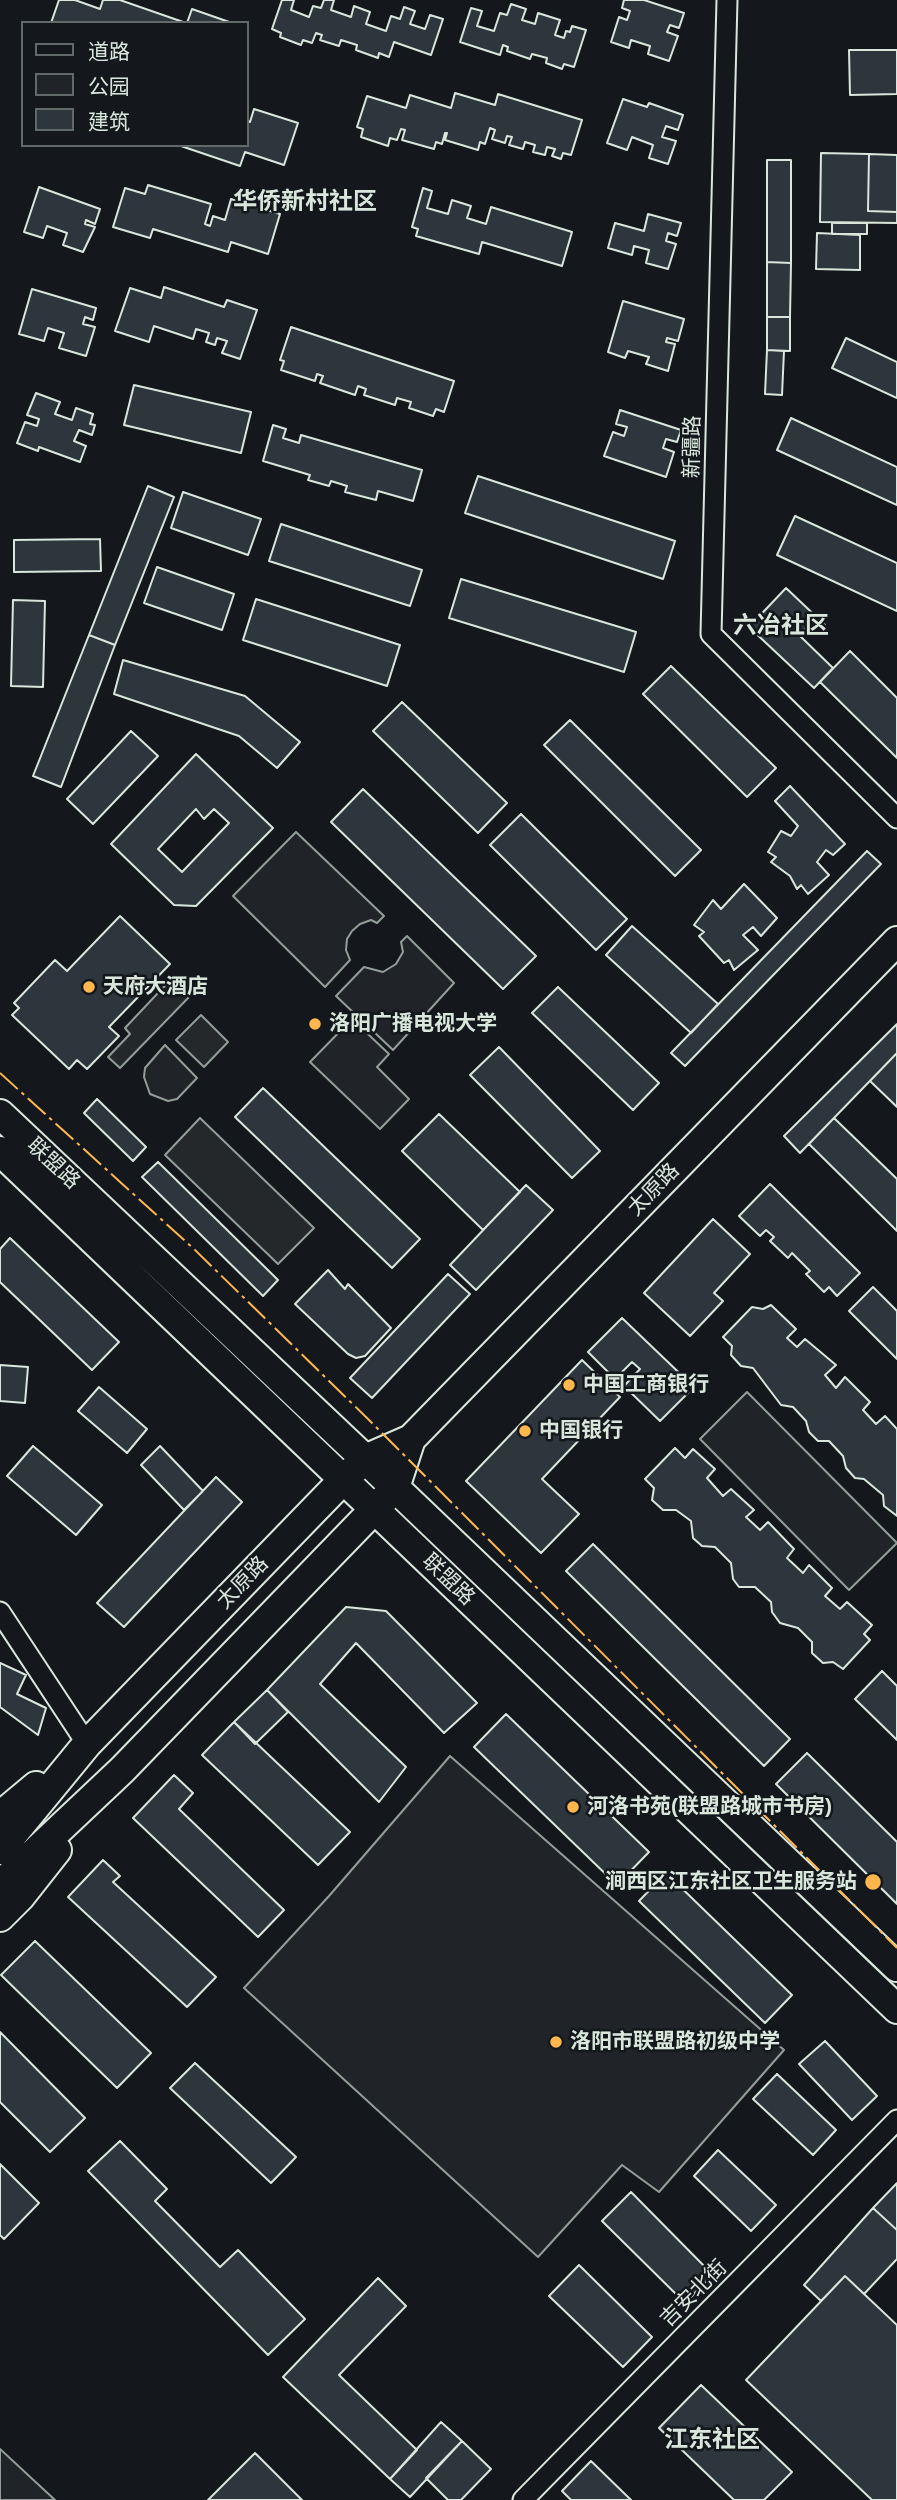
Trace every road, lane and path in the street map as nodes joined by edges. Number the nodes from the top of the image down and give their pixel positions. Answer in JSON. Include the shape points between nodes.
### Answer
{"nodes":[{"id":1,"x":726,"y":0,"type":"edge"},
{"id":2,"x":897,"y":818,"type":"edge"},
{"id":3,"x":897,"y":941,"type":"edge"},
{"id":4,"x":0,"y":1114,"type":"edge"},
{"id":5,"x":0,"y":1151,"type":"edge"},
{"id":6,"x":411,"y":1439,"type":"junction"},
{"id":7,"x":365,"y":1459,"type":"junction"},
{"id":8,"x":343,"y":1480,"type":"junction"},
{"id":9,"x":396,"y":1488,"type":"junction"},
{"id":10,"x":374,"y":1510,"type":"junction"},
{"id":11,"x":0,"y":1612,"type":"edge"},
{"id":12,"x":87,"y":1744,"type":"junction"},
{"id":13,"x":122,"y":1770,"type":"junction"},
{"id":14,"x":0,"y":1816,"type":"edge"},
{"id":15,"x":0,"y":1850,"type":"edge"},
{"id":16,"x":0,"y":1885,"type":"edge"},
{"id":17,"x":0,"y":1917,"type":"edge"},
{"id":18,"x":897,"y":1967,"type":"edge"},
{"id":19,"x":897,"y":2009,"type":"edge"},
{"id":20,"x":897,"y":2120,"type":"edge"},
{"id":21,"x":523,"y":2500,"type":"edge"}],
"edges":[{"from":1,"to":2,"type":"street","name":"新疆路","via":[[711,634]]},
{"from":3,"to":6,"type":"main road","name":"太原路"},
{"from":4,"to":7,"type":"main road","name":"联盟路"},
{"from":5,"to":8,"type":"main road","name":"联盟路"},
{"from":6,"to":7,"type":"main road","name":"太原路"},
{"from":6,"to":9,"type":"main road","name":"太原路"},
{"from":7,"to":8,"type":"main road","name":"太原路"},
{"from":7,"to":9,"type":"main road","name":"联盟路"},
{"from":8,"to":10,"type":"main road","name":"联盟路"},
{"from":8,"to":12,"type":"main road","name":"太原路"},
{"from":9,"to":10,"type":"main road","name":"太原路"},
{"from":9,"to":18,"type":"main road","name":"联盟路"},
{"from":10,"to":13,"type":"main road","name":"太原路"},
{"from":10,"to":19,"type":"main road","name":"联盟路"},
{"from":11,"to":12,"type":"street"},
{"from":12,"to":14,"type":"main road","name":"太原路"},
{"from":12,"to":15,"type":"main road","name":"太原路"},
{"from":13,"to":16,"type":"main road","name":"太原路"},
{"from":13,"to":17,"type":"main road","name":"太原路"},
{"from":20,"to":21,"type":"street","name":"吉安北街"}]}
